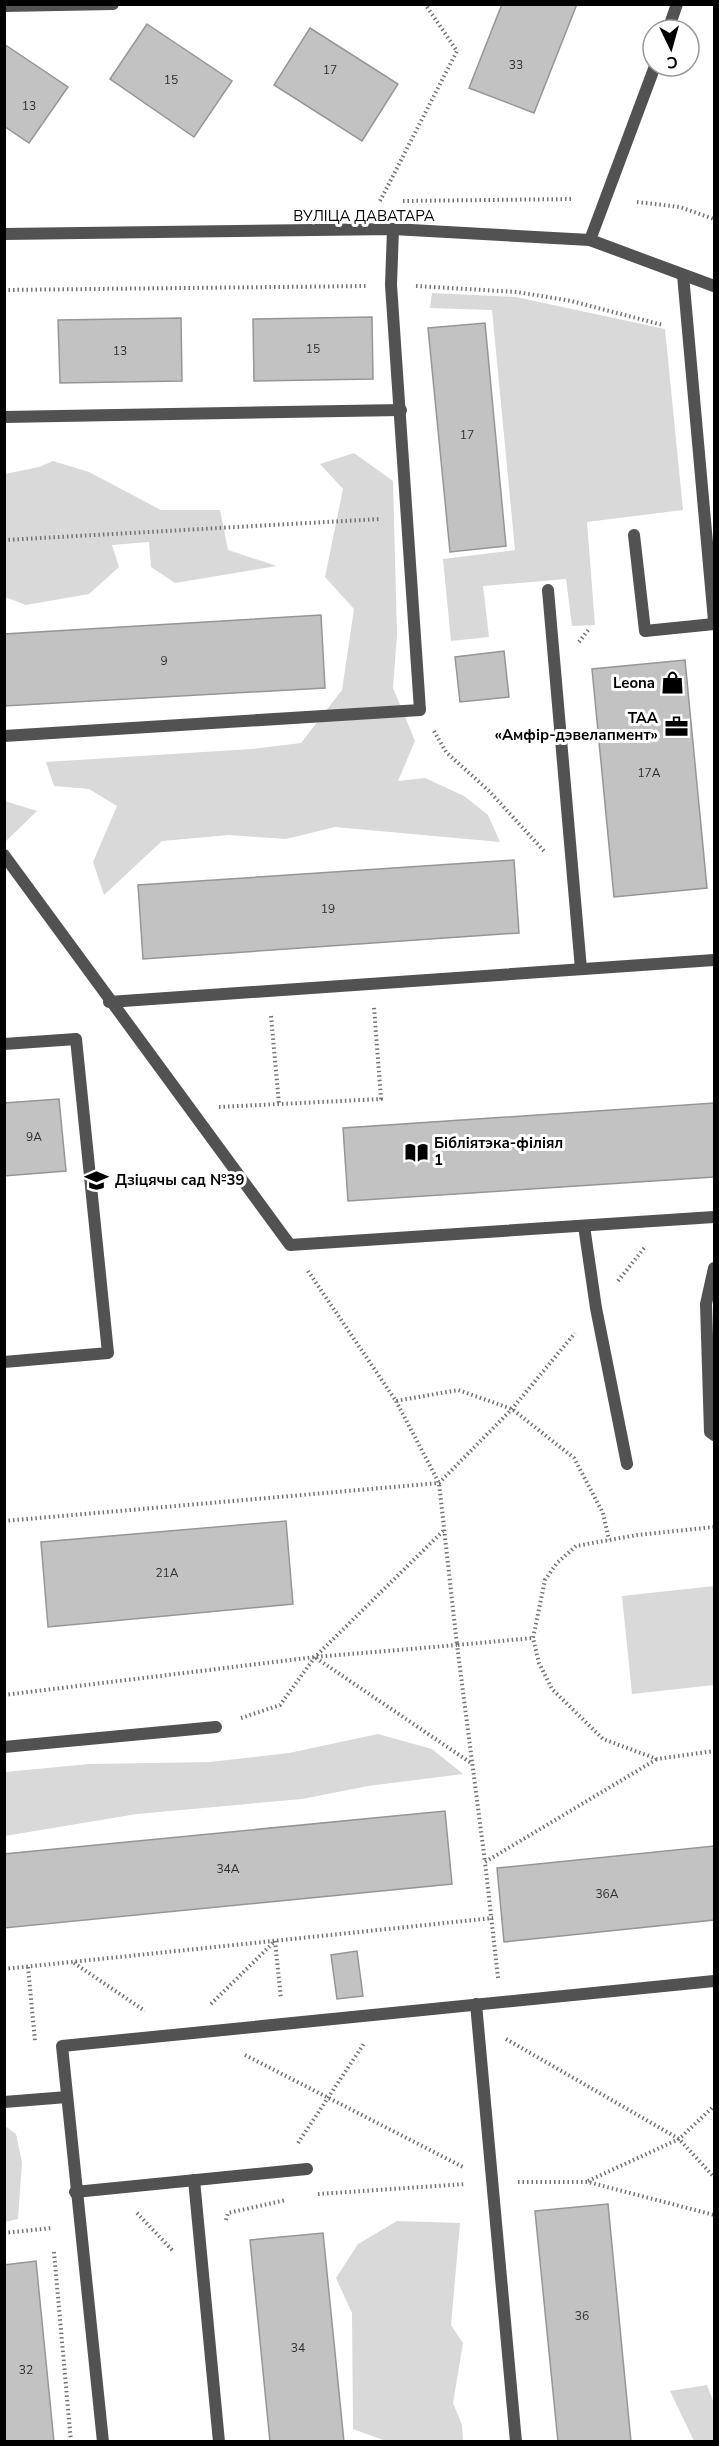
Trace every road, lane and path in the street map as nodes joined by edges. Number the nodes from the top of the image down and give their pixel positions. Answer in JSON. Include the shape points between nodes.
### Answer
{"nodes":[{"id":1,"x":113,"y":4,"type":"edge"},
{"id":2,"x":425,"y":4,"type":"edge"},
{"id":3,"x":4,"y":6,"type":"edge"},
{"id":4,"x":651,"y":78,"type":"edge"},
{"id":5,"x":380,"y":201,"type":"dead end"},
{"id":6,"x":637,"y":202,"type":"dead end"},
{"id":7,"x":714,"y":219,"type":"edge"},
{"id":8,"x":393,"y":229,"type":"junction"},
{"id":9,"x":4,"y":234,"type":"edge"},
{"id":10,"x":590,"y":240,"type":"junction"},
{"id":11,"x":683,"y":274,"type":"junction"},
{"id":12,"x":391,"y":285,"type":"junction"},
{"id":13,"x":714,"y":286,"type":"edge"},
{"id":14,"x":4,"y":290,"type":"edge"},
{"id":15,"x":687,"y":332,"type":"junction"},
{"id":16,"x":401,"y":410,"type":"junction"},
{"id":17,"x":4,"y":417,"type":"edge"},
{"id":18,"x":408,"y":517,"type":"junction"},
{"id":19,"x":634,"y":535,"type":"dead end"},
{"id":20,"x":4,"y":540,"type":"edge"},
{"id":21,"x":548,"y":590,"type":"dead end"},
{"id":22,"x":714,"y":623,"type":"edge"},
{"id":23,"x":420,"y":707,"type":"junction"},
{"id":24,"x":4,"y":736,"type":"edge"},
{"id":25,"x":4,"y":855,"type":"edge"},
{"id":26,"x":573,"y":881,"type":"junction"},
{"id":27,"x":714,"y":960,"type":"edge"},
{"id":28,"x":581,"y":969,"type":"junction"},
{"id":29,"x":269,"y":991,"type":"junction"},
{"id":30,"x":109,"y":1002,"type":"junction"},
{"id":31,"x":376,"y":1027,"type":"dead end"},
{"id":32,"x":4,"y":1044,"type":"edge"},
{"id":33,"x":279,"y":1104,"type":"junction"},
{"id":34,"x":189,"y":1108,"type":"junction"},
{"id":35,"x":714,"y":1217,"type":"edge"},
{"id":36,"x":584,"y":1226,"type":"junction"},
{"id":37,"x":290,"y":1245,"type":"junction"},
{"id":38,"x":714,"y":1268,"type":"edge"},
{"id":39,"x":4,"y":1362,"type":"edge"},
{"id":40,"x":396,"y":1401,"type":"junction"},
{"id":41,"x":512,"y":1409,"type":"junction"},
{"id":42,"x":714,"y":1435,"type":"edge"},
{"id":43,"x":627,"y":1464,"type":"dead end"},
{"id":44,"x":439,"y":1482,"type":"junction"},
{"id":45,"x":4,"y":1521,"type":"edge"},
{"id":46,"x":714,"y":1527,"type":"edge"},
{"id":47,"x":443,"y":1530,"type":"junction"},
{"id":48,"x":609,"y":1540,"type":"junction"},
{"id":49,"x":533,"y":1638,"type":"junction"},
{"id":50,"x":457,"y":1645,"type":"junction"},
{"id":51,"x":315,"y":1657,"type":"junction"},
{"id":52,"x":4,"y":1695,"type":"edge"},
{"id":53,"x":216,"y":1727,"type":"joint"},
{"id":54,"x":4,"y":1747,"type":"edge"},
{"id":55,"x":714,"y":1750,"type":"edge"},
{"id":56,"x":657,"y":1759,"type":"junction"},
{"id":57,"x":472,"y":1763,"type":"junction"},
{"id":58,"x":485,"y":1862,"type":"junction"},
{"id":59,"x":493,"y":1917,"type":"junction"},
{"id":60,"x":274,"y":1941,"type":"junction"},
{"id":61,"x":74,"y":1963,"type":"junction"},
{"id":62,"x":4,"y":1970,"type":"edge"},
{"id":63,"x":509,"y":1979,"type":"dead end"},
{"id":64,"x":714,"y":1981,"type":"edge"},
{"id":65,"x":476,"y":2004,"type":"junction"},
{"id":66,"x":385,"y":2014,"type":"junction"},
{"id":67,"x":283,"y":2024,"type":"junction"},
{"id":68,"x":180,"y":2034,"type":"junction"},
{"id":69,"x":497,"y":2034,"type":"dead end"},
{"id":70,"x":244,"y":2054,"type":"dead end"},
{"id":71,"x":67,"y":2097,"type":"junction"},
{"id":72,"x":329,"y":2098,"type":"junction"},
{"id":73,"x":4,"y":2102,"type":"edge"},
{"id":74,"x":714,"y":2106,"type":"edge"},
{"id":75,"x":679,"y":2139,"type":"junction"},
{"id":76,"x":308,"y":2169,"type":"dead end"},
{"id":77,"x":279,"y":2171,"type":"junction"},
{"id":78,"x":714,"y":2177,"type":"edge"},
{"id":79,"x":194,"y":2180,"type":"junction"},
{"id":80,"x":492,"y":2182,"type":"junction"},
{"id":81,"x":588,"y":2182,"type":"dead end"},
{"id":82,"x":114,"y":2188,"type":"junction"},
{"id":83,"x":75,"y":2193,"type":"junction"},
{"id":84,"x":290,"y":2199,"type":"dead end"},
{"id":85,"x":52,"y":2228,"type":"dead end"},
{"id":86,"x":222,"y":2230,"type":"dead end"},
{"id":87,"x":4,"y":2233,"type":"edge"},
{"id":88,"x":204,"y":2283,"type":"junction"},
{"id":89,"x":103,"y":2442,"type":"edge"},
{"id":90,"x":219,"y":2442,"type":"edge"},
{"id":91,"x":516,"y":2442,"type":"edge"}],
"edges":[{"from":1,"to":3,"type":"street"},
{"from":2,"to":5,"type":"path","via":[[457,51]]},
{"from":4,"to":10,"type":"street"},
{"from":6,"to":7,"type":"path","via":[[680,207]]},
{"from":8,"to":9,"type":"street","name":"ВУЛІЦА ДАВАТАРА"},
{"from":8,"to":10,"type":"street","name":"ВУЛІЦА ДАВАТАРА"},
{"from":8,"to":12,"type":"street"},
{"from":10,"to":11,"type":"street","name":"ВУЛІЦА ДАВАТАРА"},
{"from":11,"to":13,"type":"street","name":"ВУЛІЦА ДАВАТАРА"},
{"from":11,"to":15,"type":"street"},
{"from":12,"to":14,"type":"path"},
{"from":12,"to":15,"type":"path","via":[[517,292],[571,301]]},
{"from":12,"to":16,"type":"street"},
{"from":15,"to":22,"type":"street"},
{"from":16,"to":17,"type":"street"},
{"from":16,"to":18,"type":"street"},
{"from":18,"to":20,"type":"path"},
{"from":18,"to":23,"type":"street"},
{"from":19,"to":22,"type":"street","via":[[645,631]]},
{"from":21,"to":26,"type":"street"},
{"from":23,"to":24,"type":"street"},
{"from":23,"to":26,"type":"path","via":[[446,752],[489,791]]},
{"from":25,"to":30,"type":"street"},
{"from":26,"to":28,"type":"street"},
{"from":27,"to":28,"type":"street"},
{"from":28,"to":29,"type":"street"},
{"from":29,"to":30,"type":"street"},
{"from":29,"to":33,"type":"path"},
{"from":30,"to":34,"type":"street"},
{"from":31,"to":33,"type":"path","via":[[381,1099]]},
{"from":32,"to":39,"type":"street","via":[[76,1039],[108,1353]]},
{"from":33,"to":34,"type":"path"},
{"from":34,"to":37,"type":"street"},
{"from":35,"to":36,"type":"street"},
{"from":36,"to":37,"type":"street"},
{"from":36,"to":43,"type":"street"},
{"from":37,"to":40,"type":"path"},
{"from":38,"to":42,"type":"street","via":[[706,1304],[710,1432]]},
{"from":40,"to":41,"type":"path","via":[[458,1390]]},
{"from":40,"to":44,"type":"path"},
{"from":41,"to":44,"type":"path"},
{"from":41,"to":48,"type":"path","via":[[574,1458],[603,1513]]},
{"from":44,"to":45,"type":"path"},
{"from":44,"to":47,"type":"path"},
{"from":46,"to":48,"type":"path"},
{"from":47,"to":50,"type":"path"},
{"from":47,"to":51,"type":"path"},
{"from":48,"to":49,"type":"path","via":[[576,1546],[557,1563],[545,1580]]},
{"from":49,"to":50,"type":"path"},
{"from":49,"to":56,"type":"path","via":[[539,1663],[552,1689],[573,1712],[603,1739]]},
{"from":50,"to":51,"type":"path"},
{"from":50,"to":57,"type":"path"},
{"from":51,"to":52,"type":"path"},
{"from":51,"to":53,"type":"path","via":[[280,1705]]},
{"from":51,"to":57,"type":"path"},
{"from":53,"to":54,"type":"street"},
{"from":55,"to":56,"type":"path"},
{"from":56,"to":58,"type":"path"},
{"from":57,"to":58,"type":"path"},
{"from":58,"to":59,"type":"path"},
{"from":59,"to":60,"type":"path"},
{"from":59,"to":63,"type":"path","via":[[498,1980]]},
{"from":60,"to":61,"type":"path"},
{"from":60,"to":67,"type":"path"},
{"from":60,"to":68,"type":"path"},
{"from":61,"to":62,"type":"path"},
{"from":61,"to":68,"type":"path"},
{"from":64,"to":65,"type":"street"},
{"from":65,"to":66,"type":"street"},
{"from":65,"to":80,"type":"street"},
{"from":66,"to":67,"type":"street"},
{"from":66,"to":72,"type":"path"},
{"from":67,"to":68,"type":"street"},
{"from":68,"to":71,"type":"street","via":[[62,2046]]},
{"from":69,"to":75,"type":"path"},
{"from":70,"to":72,"type":"path"},
{"from":71,"to":73,"type":"street"},
{"from":71,"to":83,"type":"street"},
{"from":72,"to":77,"type":"path"},
{"from":72,"to":80,"type":"path"},
{"from":74,"to":75,"type":"path"},
{"from":75,"to":78,"type":"path"},
{"from":75,"to":81,"type":"path"},
{"from":76,"to":77,"type":"street"},
{"from":77,"to":79,"type":"street"},
{"from":79,"to":82,"type":"street"},
{"from":79,"to":88,"type":"street"},
{"from":80,"to":91,"type":"street"},
{"from":82,"to":83,"type":"street"},
{"from":82,"to":88,"type":"path"},
{"from":83,"to":89,"type":"street"},
{"from":84,"to":86,"type":"path","via":[[228,2212]]},
{"from":85,"to":87,"type":"path"},
{"from":88,"to":90,"type":"street"}]}
